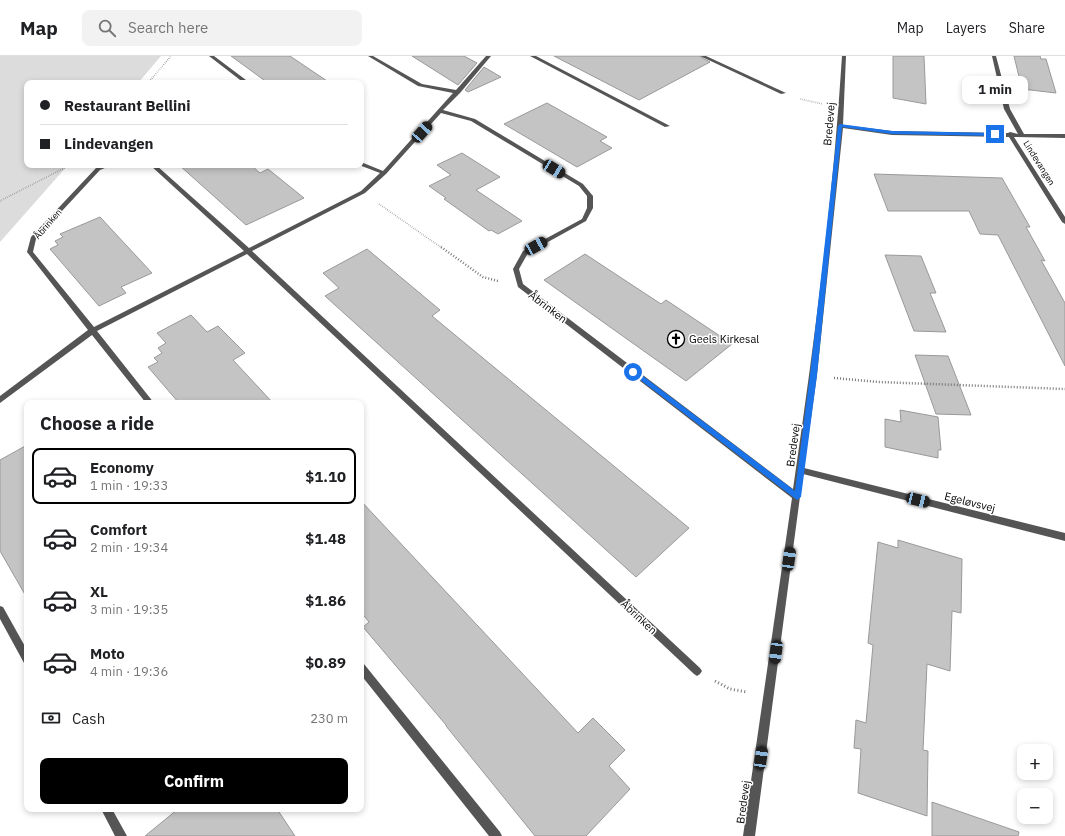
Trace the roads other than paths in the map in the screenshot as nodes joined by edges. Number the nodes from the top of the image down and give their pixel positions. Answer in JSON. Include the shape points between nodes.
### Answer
{"nodes":[{"id":1,"x":211,"y":56,"type":"edge"},
{"id":2,"x":370,"y":56,"type":"edge"},
{"id":3,"x":489,"y":56,"type":"edge"},
{"id":4,"x":532,"y":56,"type":"edge"},
{"id":5,"x":702,"y":56,"type":"edge"},
{"id":6,"x":844,"y":56,"type":"edge"},
{"id":7,"x":994,"y":56,"type":"edge"},
{"id":8,"x":243,"y":80,"type":"edge"},
{"id":9,"x":458,"y":92,"type":"junction"},
{"id":10,"x":783,"y":93,"type":"road end"},
{"id":11,"x":441,"y":111,"type":"junction"},
{"id":12,"x":667,"y":126,"type":"dead end"},
{"id":13,"x":840,"y":126,"type":"junction"},
{"id":14,"x":1010,"y":134,"type":"junction"},
{"id":15,"x":1022,"y":135,"type":"junction"},
{"id":16,"x":1065,"y":136,"type":"edge"},
{"id":17,"x":364,"y":165,"type":"edge"},
{"id":18,"x":102,"y":168,"type":"edge"},
{"id":19,"x":155,"y":168,"type":"edge"},
{"id":20,"x":384,"y":173,"type":"junction"},
{"id":21,"x":1065,"y":222,"type":"edge"},
{"id":22,"x":248,"y":251,"type":"junction"},
{"id":23,"x":92,"y":331,"type":"junction"},
{"id":24,"x":0,"y":400,"type":"edge"},
{"id":25,"x":148,"y":400,"type":"edge"},
{"id":26,"x":800,"y":470,"type":"junction"},
{"id":27,"x":797,"y":497,"type":"junction"},
{"id":28,"x":1065,"y":537,"type":"edge"},
{"id":29,"x":0,"y":610,"type":"edge"},
{"id":30,"x":24,"y":654,"type":"edge"},
{"id":31,"x":364,"y":671,"type":"edge"},
{"id":32,"x":697,"y":671,"type":"road end"},
{"id":33,"x":108,"y":812,"type":"edge"},
{"id":34,"x":121,"y":836,"type":"edge"},
{"id":35,"x":496,"y":836,"type":"edge"},
{"id":36,"x":750,"y":836,"type":"edge"}],
"edges":[{"from":1,"to":8,"type":"street"},
{"from":2,"to":9,"type":"street","via":[[420,85]]},
{"from":3,"to":9,"type":"street"},
{"from":4,"to":12,"type":"street"},
{"from":5,"to":10,"type":"street"},
{"from":6,"to":13,"type":"street","name":"Bredevej"},
{"from":7,"to":15,"type":"street","via":[[1007,109]]},
{"from":9,"to":11,"type":"street"},
{"from":11,"to":20,"type":"street"},
{"from":11,"to":27,"type":"street","name":"Åbrinken","via":[[473,120],[581,185],[590,196],[590,208],[584,220],[525,252],[516,269],[520,286]]},
{"from":13,"to":14,"type":"street","name":"Lindevangen","via":[[892,133]]},
{"from":13,"to":26,"type":"street","name":"Bredevej","via":[[814,375]]},
{"from":14,"to":15,"type":"street","name":"Lindevangen"},
{"from":14,"to":21,"type":"street","name":"Lindevangen"},
{"from":15,"to":16,"type":"street","name":"Lindevangen"},
{"from":17,"to":20,"type":"street"},
{"from":18,"to":23,"type":"street","name":"Åbrinken","via":[[33,238],[30,252]]},
{"from":19,"to":22,"type":"street","name":"Åbrinken"},
{"from":20,"to":22,"type":"street","via":[[363,192]]},
{"from":22,"to":23,"type":"street"},
{"from":22,"to":32,"type":"street","name":"Åbrinken"},
{"from":23,"to":24,"type":"street"},
{"from":23,"to":25,"type":"street","name":"Åbrinken"},
{"from":26,"to":27,"type":"street","name":"Bredevej"},
{"from":26,"to":28,"type":"street","name":"Egeløvsvej"},
{"from":27,"to":36,"type":"street","name":"Bredevej"},
{"from":29,"to":30,"type":"street"},
{"from":31,"to":35,"type":"street"},
{"from":33,"to":34,"type":"street"}]}
